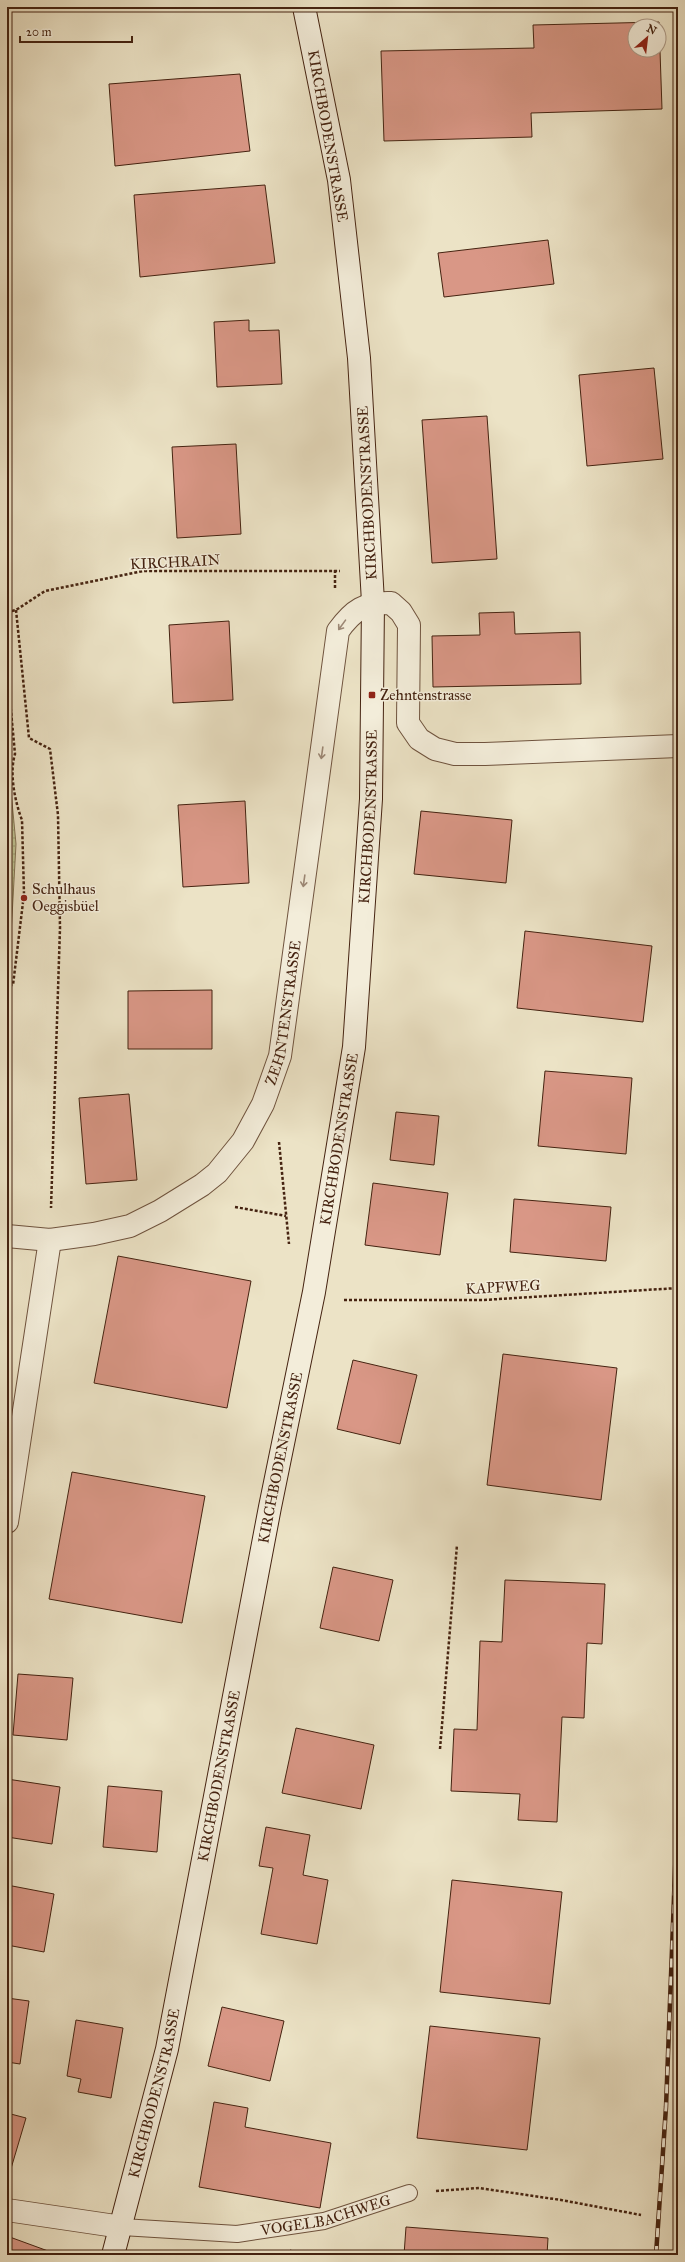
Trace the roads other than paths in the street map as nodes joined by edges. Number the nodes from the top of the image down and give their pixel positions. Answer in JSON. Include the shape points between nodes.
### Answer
{"nodes":[{"id":1,"x":304,"y":7,"type":"edge"},
{"id":2,"x":373,"y":602,"type":"junction"},
{"id":3,"x":678,"y":746,"type":"edge"},
{"id":4,"x":7,"y":1236,"type":"edge"},
{"id":5,"x":50,"y":1240,"type":"junction"},
{"id":6,"x":7,"y":1522,"type":"edge"},
{"id":7,"x":408,"y":2193,"type":"road end"},
{"id":8,"x":7,"y":2210,"type":"edge"},
{"id":9,"x":122,"y":2227,"type":"junction"},
{"id":10,"x":113,"y":2255,"type":"edge"}],
"edges":[{"from":1,"to":2,"type":"street","name":"KIRCHBODENSTRASSE","via":[[342,203],[359,358]]},
{"from":2,"to":3,"type":"street","via":[[391,602],[409,624],[408,723],[419,740],[435,749],[455,754],[485,754]]},
{"from":2,"to":5,"type":"street","name":"ZEHNTENSTRASSE","one_way":true,"via":[[350,615],[338,631],[280,1056],[264,1104],[243,1141],[217,1172],[160,1212],[130,1226]]},
{"from":2,"to":9,"type":"street","name":"KIRCHBODENSTRASSE","via":[[371,799],[354,1047],[314,1292],[270,1507],[167,2049]]},
{"from":4,"to":5,"type":"street","name":"ZEHNTENSTRASSE"},
{"from":5,"to":6,"type":"street"},
{"from":7,"to":9,"type":"lane","name":"VOGELBACHWEG","via":[[324,2221],[237,2234]]},
{"from":8,"to":9,"type":"street","name":"VOGELBACHWEG"},
{"from":9,"to":10,"type":"street","name":"KIRCHBODENSTRASSE"}]}
